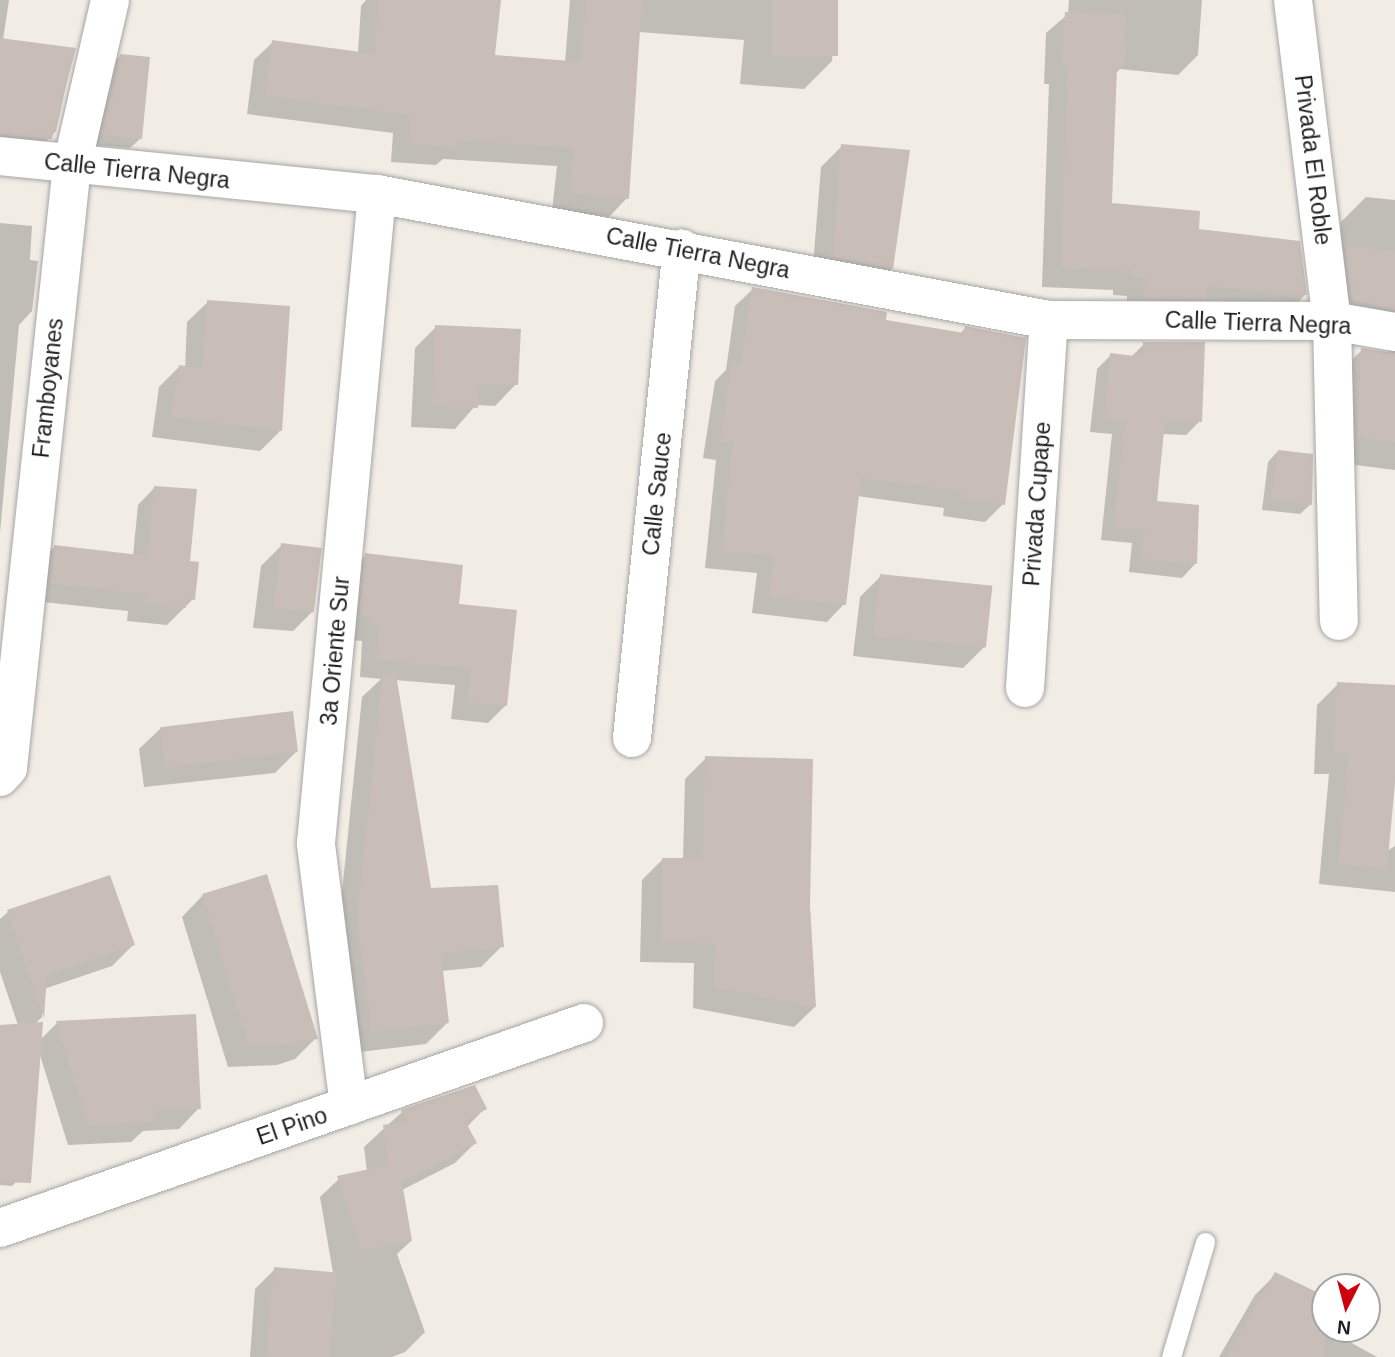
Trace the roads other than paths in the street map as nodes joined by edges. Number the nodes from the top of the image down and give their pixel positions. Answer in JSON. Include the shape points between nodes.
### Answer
{"nodes":[{"id":1,"x":110,"y":0,"type":"edge"},
{"id":2,"x":1293,"y":0,"type":"edge"},
{"id":3,"x":0,"y":156,"type":"edge"},
{"id":4,"x":72,"y":165,"type":"junction"},
{"id":5,"x":377,"y":194,"type":"junction"},
{"id":6,"x":682,"y":249,"type":"junction"},
{"id":7,"x":1049,"y":320,"type":"junction"},
{"id":8,"x":1332,"y":321,"type":"junction"},
{"id":9,"x":1395,"y":332,"type":"edge"},
{"id":10,"x":1339,"y":621,"type":"dead end"},
{"id":11,"x":1025,"y":688,"type":"dead end"},
{"id":12,"x":632,"y":738,"type":"dead end"},
{"id":13,"x":0,"y":777,"type":"edge"},
{"id":14,"x":584,"y":1023,"type":"dead end"},
{"id":15,"x":349,"y":1106,"type":"junction"},
{"id":16,"x":0,"y":1228,"type":"edge"},
{"id":17,"x":1205,"y":1242,"type":"dead end"},
{"id":18,"x":1171,"y":1357,"type":"edge"}],
"edges":[{"from":1,"to":4,"type":"street","name":"Framboyanes"},
{"from":2,"to":8,"type":"street","name":"Privada El Roble"},
{"from":3,"to":4,"type":"street","name":"Calle Tierra Negra"},
{"from":4,"to":5,"type":"street","name":"Calle Tierra Negra"},
{"from":4,"to":13,"type":"street","name":"Framboyanes","via":[[8,768]]},
{"from":5,"to":6,"type":"street","name":"Calle Tierra Negra"},
{"from":5,"to":15,"type":"street","name":"3a Oriente Sur","via":[[316,844]]},
{"from":6,"to":7,"type":"street","name":"Calle Tierra Negra"},
{"from":6,"to":12,"type":"street","name":"Calle Sauce"},
{"from":7,"to":8,"type":"street","name":"Calle Tierra Negra"},
{"from":7,"to":11,"type":"street","name":"Privada Cupape"},
{"from":8,"to":9,"type":"street","name":"Calle Tierra Negra"},
{"from":8,"to":10,"type":"street","name":"Privada El Roble"},
{"from":14,"to":15,"type":"street","name":"El Pino"},
{"from":15,"to":16,"type":"street","name":"El Pino"},
{"from":17,"to":18,"type":"lane"}]}
